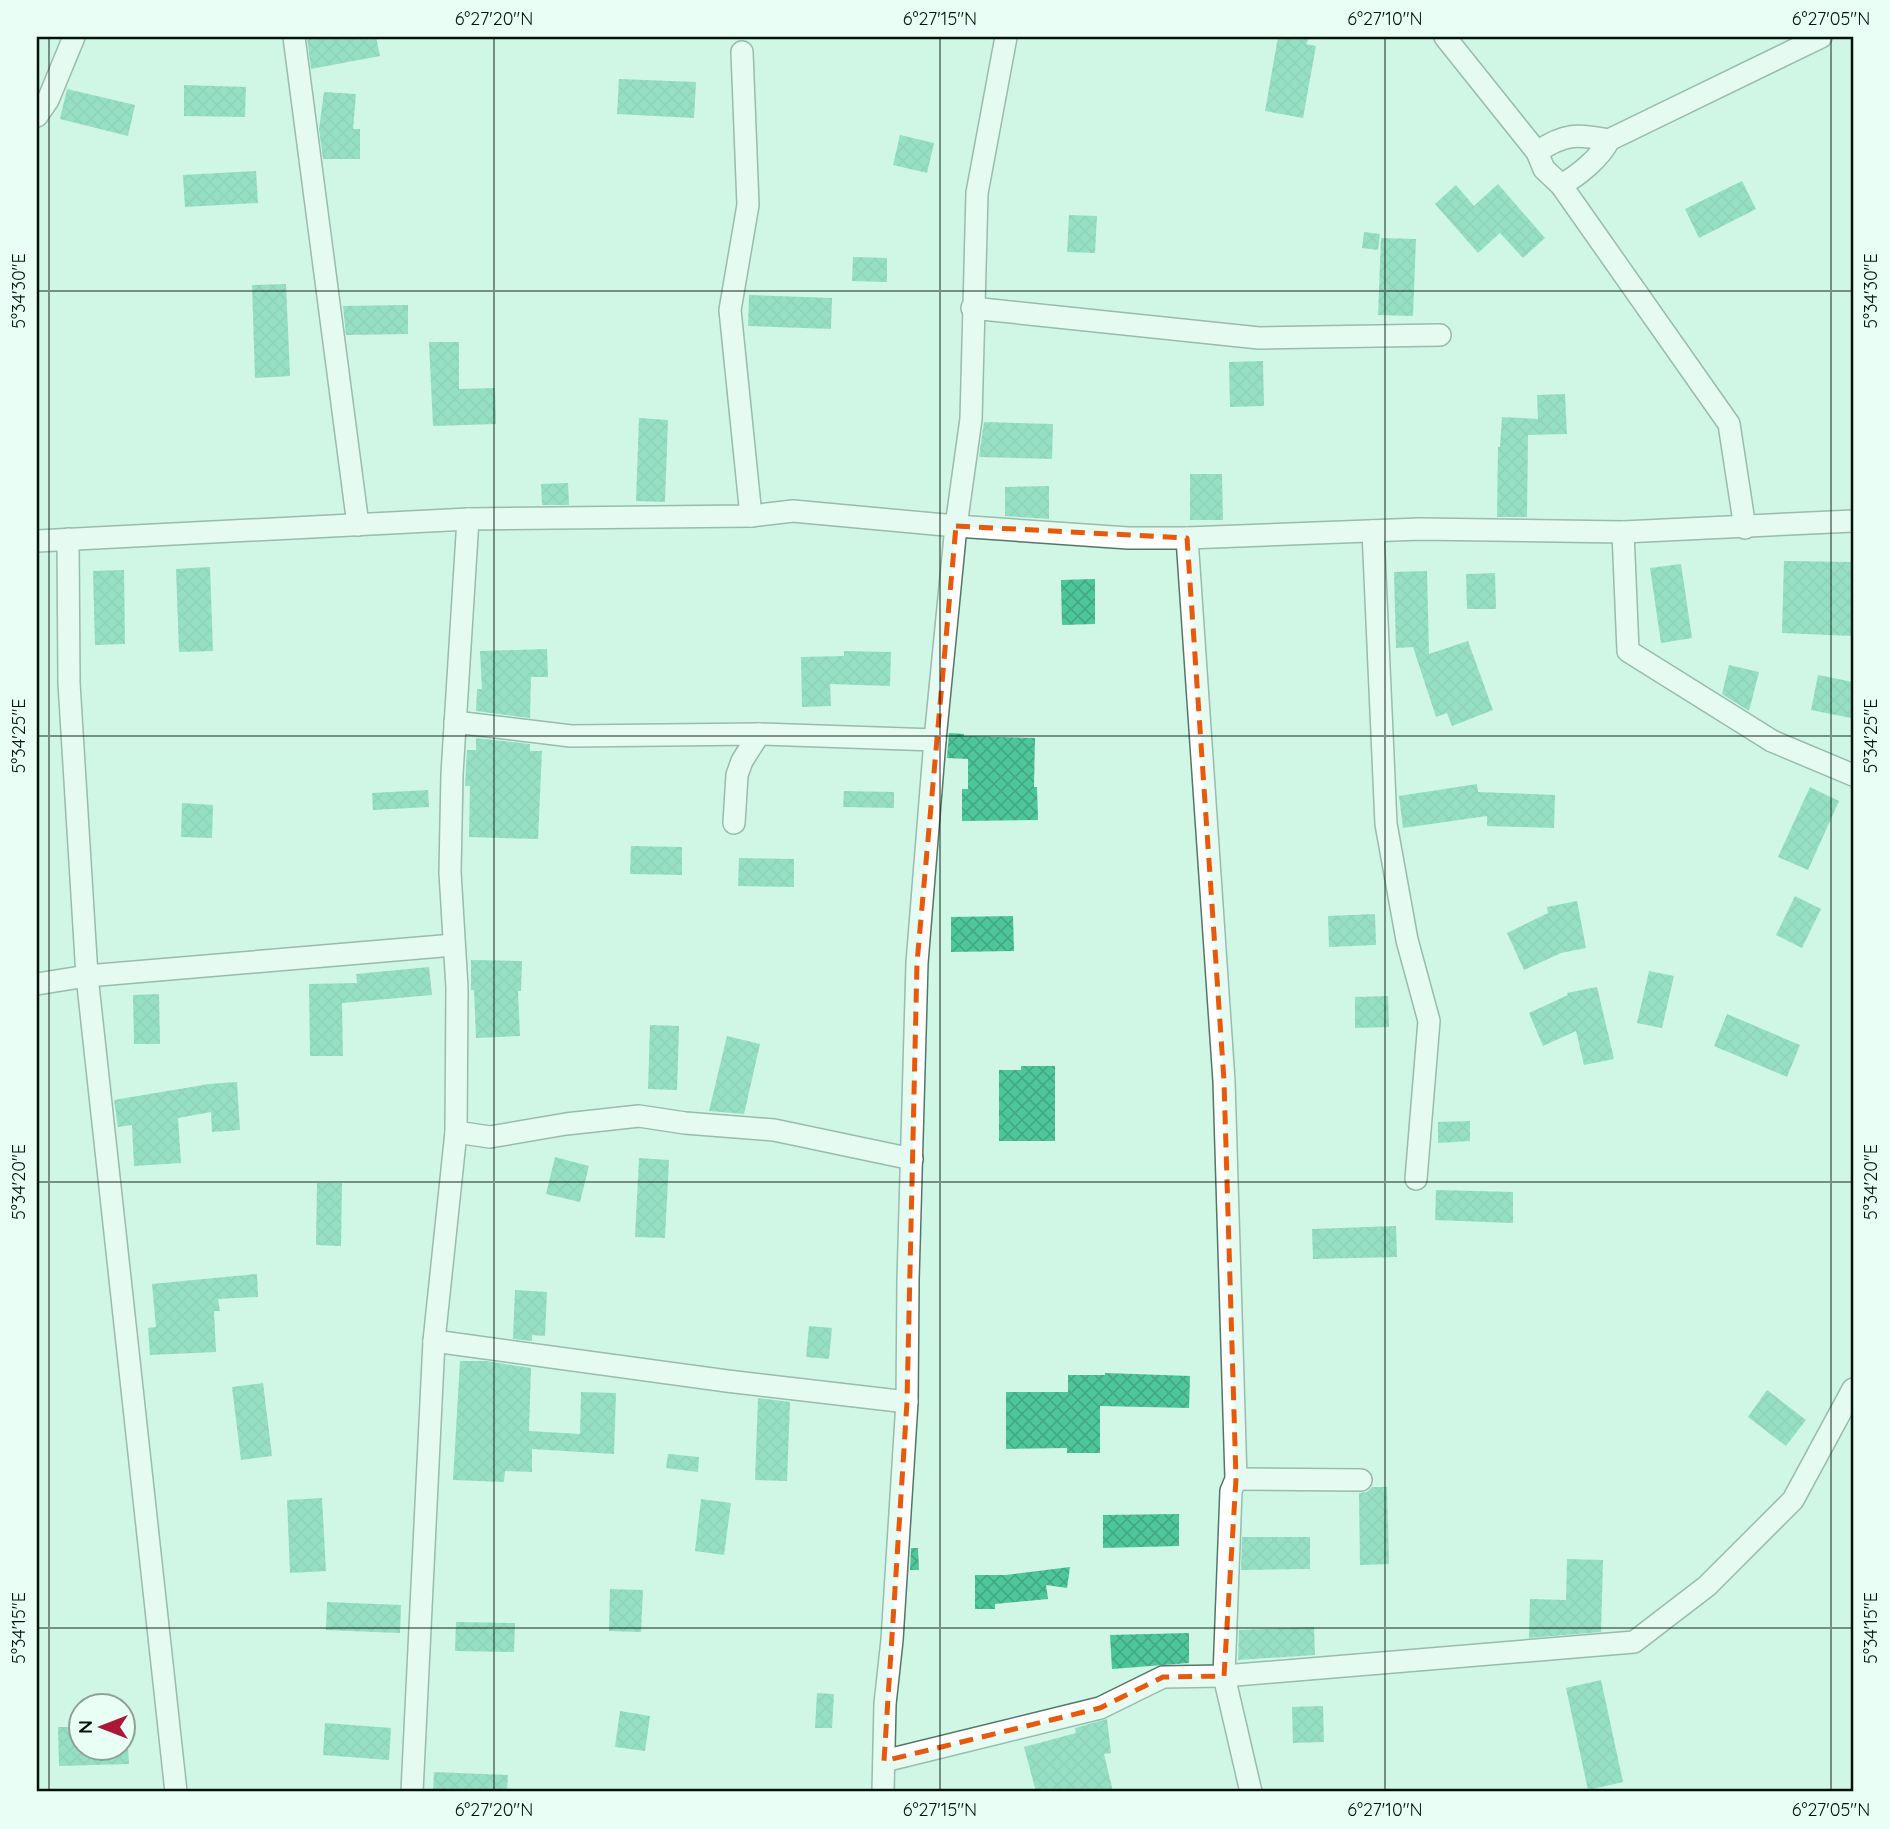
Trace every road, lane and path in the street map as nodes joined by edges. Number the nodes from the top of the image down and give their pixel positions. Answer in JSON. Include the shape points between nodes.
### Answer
{"nodes":[{"id":1,"x":74,"y":37,"type":"edge"},
{"id":2,"x":293,"y":37,"type":"edge"},
{"id":3,"x":1002,"y":37,"type":"edge"},
{"id":4,"x":1445,"y":37,"type":"edge"},
{"id":5,"x":1821,"y":37,"type":"edge"},
{"id":6,"x":743,"y":52,"type":"dead end"},
{"id":7,"x":37,"y":116,"type":"edge"},
{"id":8,"x":1609,"y":140,"type":"junction"},
{"id":9,"x":1537,"y":152,"type":"junction"},
{"id":10,"x":1561,"y":185,"type":"junction"},
{"id":11,"x":972,"y":308,"type":"junction"},
{"id":12,"x":1440,"y":335,"type":"dead end"},
{"id":13,"x":751,"y":516,"type":"junction"},
{"id":14,"x":468,"y":519,"type":"junction"},
{"id":15,"x":1853,"y":521,"type":"edge"},
{"id":16,"x":358,"y":525,"type":"junction"},
{"id":17,"x":956,"y":526,"type":"junction"},
{"id":18,"x":1745,"y":528,"type":"junction"},
{"id":19,"x":1373,"y":531,"type":"junction"},
{"id":20,"x":1623,"y":533,"type":"junction"},
{"id":21,"x":1187,"y":538,"type":"junction"},
{"id":22,"x":68,"y":539,"type":"junction"},
{"id":23,"x":37,"y":541,"type":"edge"},
{"id":24,"x":455,"y":722,"type":"junction"},
{"id":25,"x":760,"y":734,"type":"junction"},
{"id":26,"x":934,"y":740,"type":"junction"},
{"id":27,"x":1853,"y":775,"type":"edge"},
{"id":28,"x":734,"y":823,"type":"dead end"},
{"id":29,"x":454,"y":945,"type":"junction"},
{"id":30,"x":87,"y":976,"type":"junction"},
{"id":31,"x":37,"y":984,"type":"edge"},
{"id":32,"x":456,"y":1132,"type":"junction"},
{"id":33,"x":912,"y":1159,"type":"junction"},
{"id":34,"x":1416,"y":1179,"type":"dead end"},
{"id":35,"x":434,"y":1341,"type":"junction"},
{"id":36,"x":1853,"y":1389,"type":"edge"},
{"id":37,"x":907,"y":1402,"type":"junction"},
{"id":38,"x":1236,"y":1479,"type":"junction"},
{"id":39,"x":1361,"y":1480,"type":"dead end"},
{"id":40,"x":1224,"y":1676,"type":"junction"},
{"id":41,"x":884,"y":1761,"type":"junction"},
{"id":42,"x":176,"y":1792,"type":"edge"},
{"id":43,"x":412,"y":1792,"type":"edge"},
{"id":44,"x":883,"y":1792,"type":"edge"},
{"id":45,"x":1251,"y":1792,"type":"edge"}],
"edges":[{"from":1,"to":7,"type":"street"},
{"from":2,"to":16,"type":"street"},
{"from":3,"to":11,"type":"street","via":[[976,193]]},
{"from":4,"to":9,"type":"street"},
{"from":5,"to":8,"type":"street"},
{"from":6,"to":13,"type":"street","via":[[748,205],[730,310]]},
{"from":8,"to":9,"type":"street","via":[[1578,135]]},
{"from":8,"to":10,"type":"street","via":[[1596,157]]},
{"from":9,"to":10,"type":"street","via":[[1544,169]]},
{"from":10,"to":18,"type":"street","via":[[1729,424]]},
{"from":11,"to":12,"type":"street","via":[[1259,338]]},
{"from":11,"to":17,"type":"street","via":[[971,419]]},
{"from":13,"to":14,"type":"street"},
{"from":13,"to":17,"type":"street","via":[[793,511]]},
{"from":14,"to":16,"type":"street"},
{"from":14,"to":24,"type":"street"},
{"from":15,"to":18,"type":"street"},
{"from":16,"to":22,"type":"street"},
{"from":17,"to":21,"type":"street"},
{"from":17,"to":26,"type":"street"},
{"from":18,"to":20,"type":"street"},
{"from":19,"to":20,"type":"street"},
{"from":19,"to":21,"type":"street"},
{"from":19,"to":34,"type":"street","via":[[1386,824],[1407,940],[1429,1021]]},
{"from":20,"to":27,"type":"street","via":[[1628,651],[1772,741]]},
{"from":21,"to":38,"type":"street","via":[[1224,1081]]},
{"from":22,"to":23,"type":"street"},
{"from":22,"to":30,"type":"street","via":[[69,683]]},
{"from":24,"to":25,"type":"street","via":[[571,736]]},
{"from":24,"to":29,"type":"street","via":[[450,872]]},
{"from":25,"to":26,"type":"street"},
{"from":25,"to":28,"type":"street","via":[[737,775]]},
{"from":26,"to":33,"type":"street","via":[[917,963]]},
{"from":29,"to":30,"type":"street"},
{"from":29,"to":32,"type":"street"},
{"from":30,"to":31,"type":"street"},
{"from":30,"to":42,"type":"street"},
{"from":32,"to":33,"type":"street","via":[[490,1137],[639,1116],[685,1124],[774,1129]]},
{"from":32,"to":35,"type":"street"},
{"from":33,"to":37,"type":"street"},
{"from":35,"to":37,"type":"street"},
{"from":35,"to":43,"type":"street"},
{"from":36,"to":40,"type":"street","via":[[1793,1500],[1707,1586],[1634,1642]]},
{"from":37,"to":41,"type":"street"},
{"from":38,"to":39,"type":"street"},
{"from":38,"to":40,"type":"street","via":[[1231,1491]]},
{"from":40,"to":41,"type":"street","via":[[1163,1677],[1100,1708]]},
{"from":40,"to":45,"type":"street"},
{"from":41,"to":44,"type":"street"}]}
